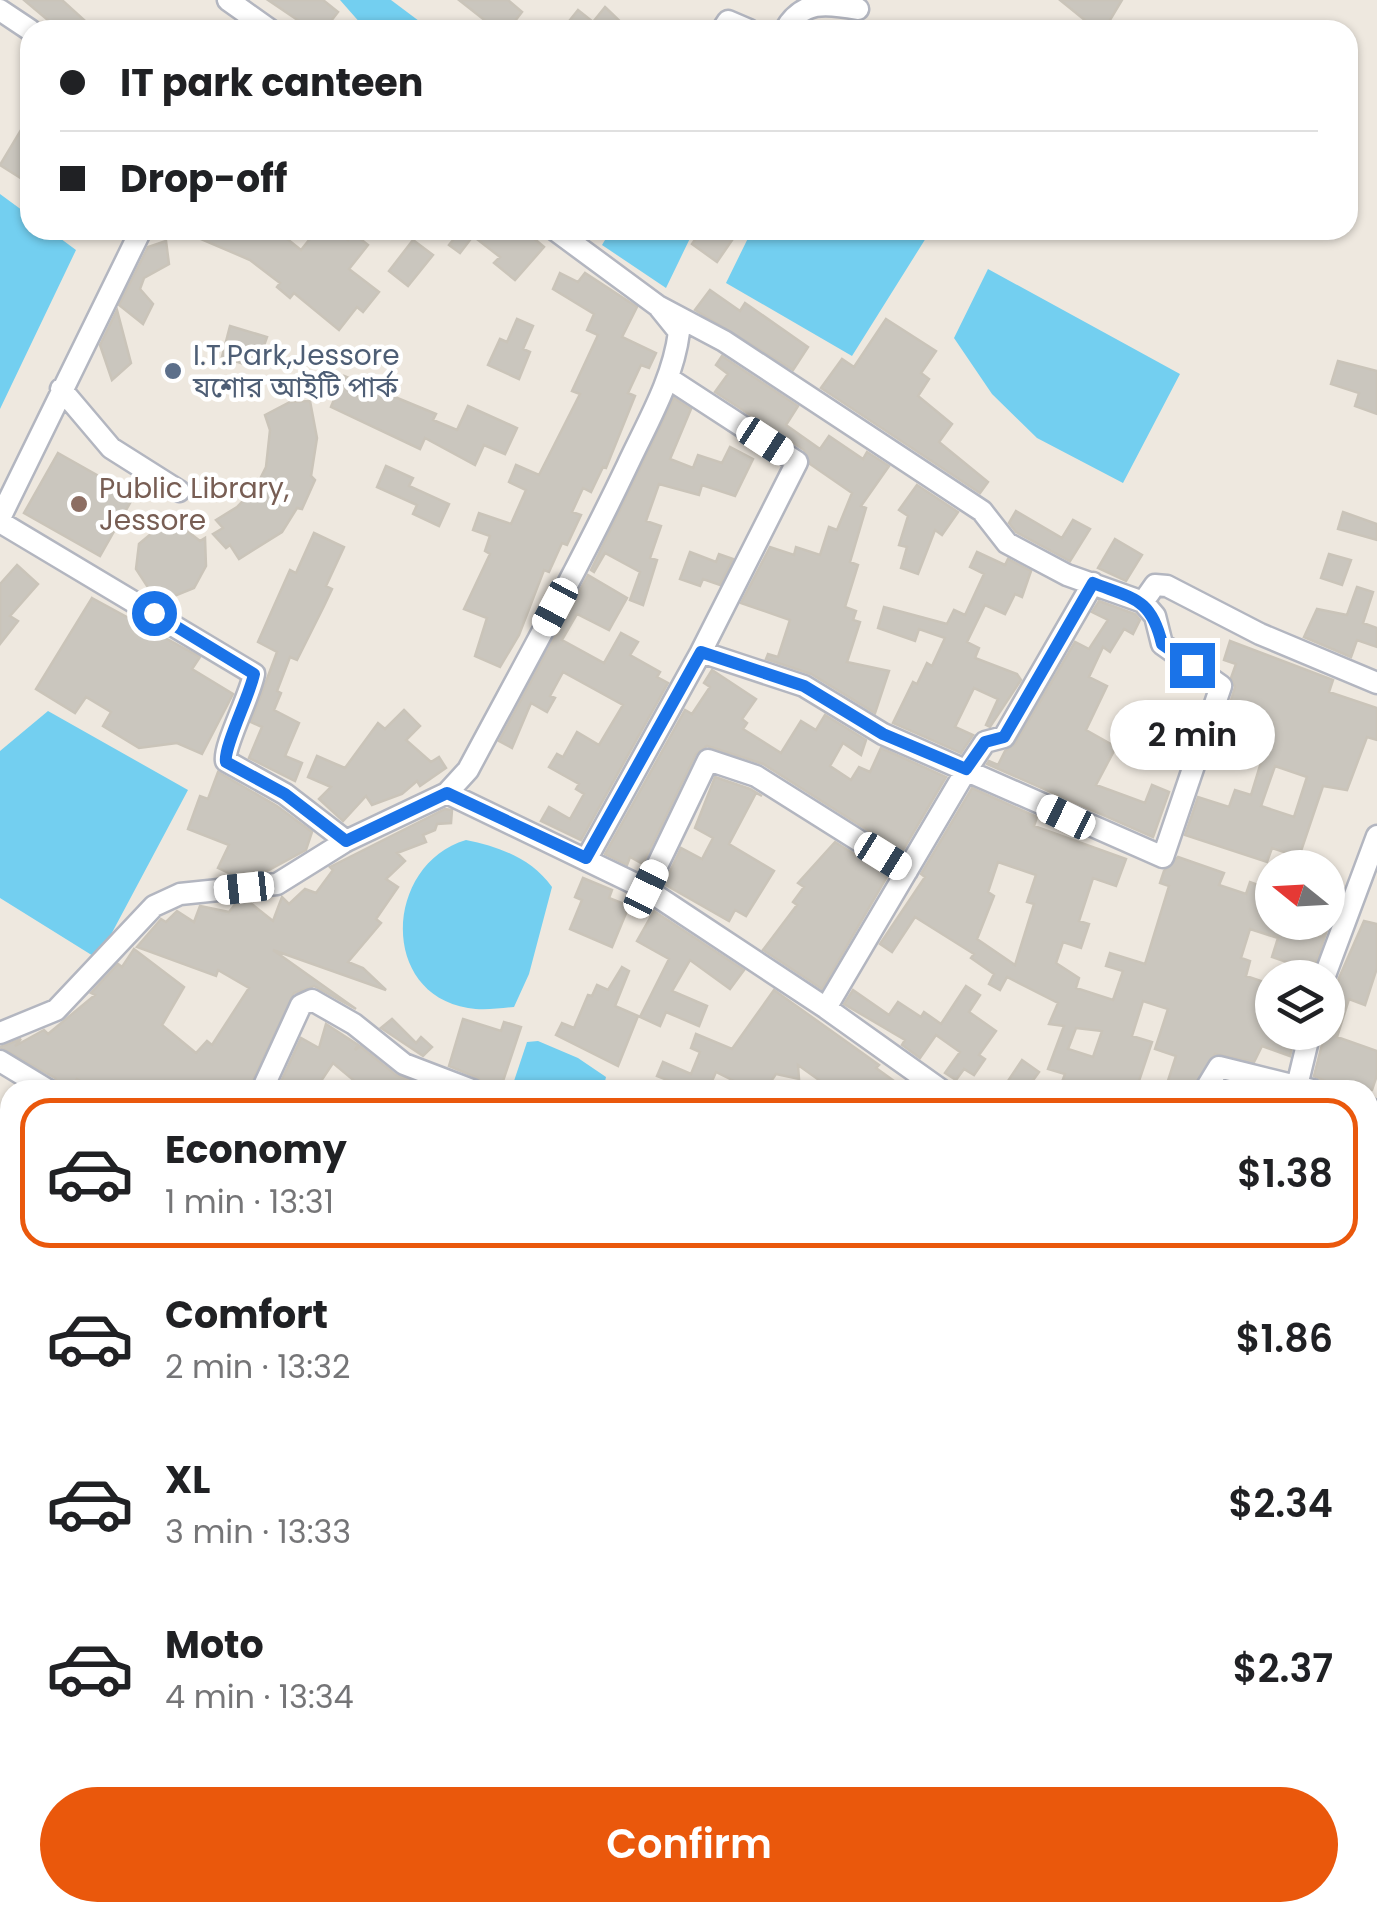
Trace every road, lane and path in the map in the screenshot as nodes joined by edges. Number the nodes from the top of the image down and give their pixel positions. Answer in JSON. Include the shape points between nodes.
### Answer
{"nodes":[{"id":1,"x":212,"y":0,"type":"edge"},
{"id":2,"x":228,"y":0,"type":"edge"},
{"id":3,"x":858,"y":10,"type":"dead end"},
{"id":4,"x":240,"y":20,"type":"edge"},
{"id":5,"x":256,"y":20,"type":"edge"},
{"id":6,"x":790,"y":20,"type":"edge"},
{"id":7,"x":136,"y":240,"type":"edge"},
{"id":8,"x":585,"y":240,"type":"edge"},
{"id":9,"x":658,"y":306,"type":"junction"},
{"id":10,"x":668,"y":378,"type":"junction"},
{"id":11,"x":61,"y":389,"type":"junction"},
{"id":12,"x":179,"y":491,"type":"dead end"},
{"id":13,"x":0,"y":520,"type":"edge"},
{"id":14,"x":1093,"y":583,"type":"junction"},
{"id":15,"x":1143,"y":602,"type":"junction"},
{"id":16,"x":701,"y":652,"type":"junction"},
{"id":17,"x":1377,"y":683,"type":"edge"},
{"id":18,"x":966,"y":769,"type":"junction"},
{"id":19,"x":447,"y":793,"type":"junction"},
{"id":20,"x":1377,"y":836,"type":"edge"},
{"id":21,"x":346,"y":841,"type":"junction"},
{"id":22,"x":586,"y":858,"type":"junction"},
{"id":23,"x":907,"y":870,"type":"junction"},
{"id":24,"x":646,"y":889,"type":"junction"},
{"id":25,"x":1331,"y":960,"type":"edge"},
{"id":26,"x":826,"y":1008,"type":"junction"},
{"id":27,"x":0,"y":1033,"type":"edge"},
{"id":28,"x":1308,"y":1050,"type":"edge"},
{"id":29,"x":0,"y":1061,"type":"edge"},
{"id":30,"x":31,"y":1080,"type":"edge"},
{"id":31,"x":267,"y":1080,"type":"edge"},
{"id":32,"x":446,"y":1080,"type":"edge"},
{"id":33,"x":927,"y":1080,"type":"edge"},
{"id":34,"x":1211,"y":1080,"type":"edge"},
{"id":35,"x":1272,"y":1080,"type":"edge"},
{"id":36,"x":1306,"y":1080,"type":"edge"}],
"edges":[{"from":1,"to":4,"type":"street"},
{"from":2,"to":5,"type":"street"},
{"from":3,"to":6,"type":"street","via":[[821,2]]},
{"from":7,"to":11,"type":"street"},
{"from":8,"to":9,"type":"street"},
{"from":9,"to":10,"type":"street","via":[[679,332]]},
{"from":9,"to":14,"type":"street","via":[[724,340],[982,511],[1008,543]]},
{"from":10,"to":16,"type":"street","via":[[798,462]]},
{"from":10,"to":19,"type":"street","via":[[468,770]]},
{"from":11,"to":12,"type":"street","via":[[111,448]]},
{"from":11,"to":13,"type":"street"},
{"from":13,"to":21,"type":"street","via":[[254,674],[226,762],[285,794]]},
{"from":14,"to":15,"type":"street"},
{"from":14,"to":18,"type":"street","via":[[1004,737],[985,742]]},
{"from":15,"to":17,"type":"street","via":[[1155,585],[1167,586]]},
{"from":15,"to":18,"type":"street","via":[[1156,616],[1162,644],[1221,686],[1163,857]]},
{"from":16,"to":18,"type":"street","via":[[804,686],[883,734]]},
{"from":16,"to":22,"type":"street"},
{"from":18,"to":23,"type":"street"},
{"from":19,"to":21,"type":"street"},
{"from":19,"to":22,"type":"street"},
{"from":20,"to":25,"type":"street"},
{"from":21,"to":27,"type":"street","via":[[277,884],[180,894],[154,906],[56,1010]]},
{"from":22,"to":24,"type":"street"},
{"from":23,"to":24,"type":"street","via":[[756,776],[708,760]]},
{"from":23,"to":26,"type":"street"},
{"from":24,"to":26,"type":"street"},
{"from":26,"to":33,"type":"street"},
{"from":28,"to":36,"type":"street"},
{"from":29,"to":30,"type":"street"},
{"from":31,"to":32,"type":"street","via":[[301,1005],[312,1000],[404,1064]]},
{"from":34,"to":35,"type":"street","via":[[1219,1067]]}]}
